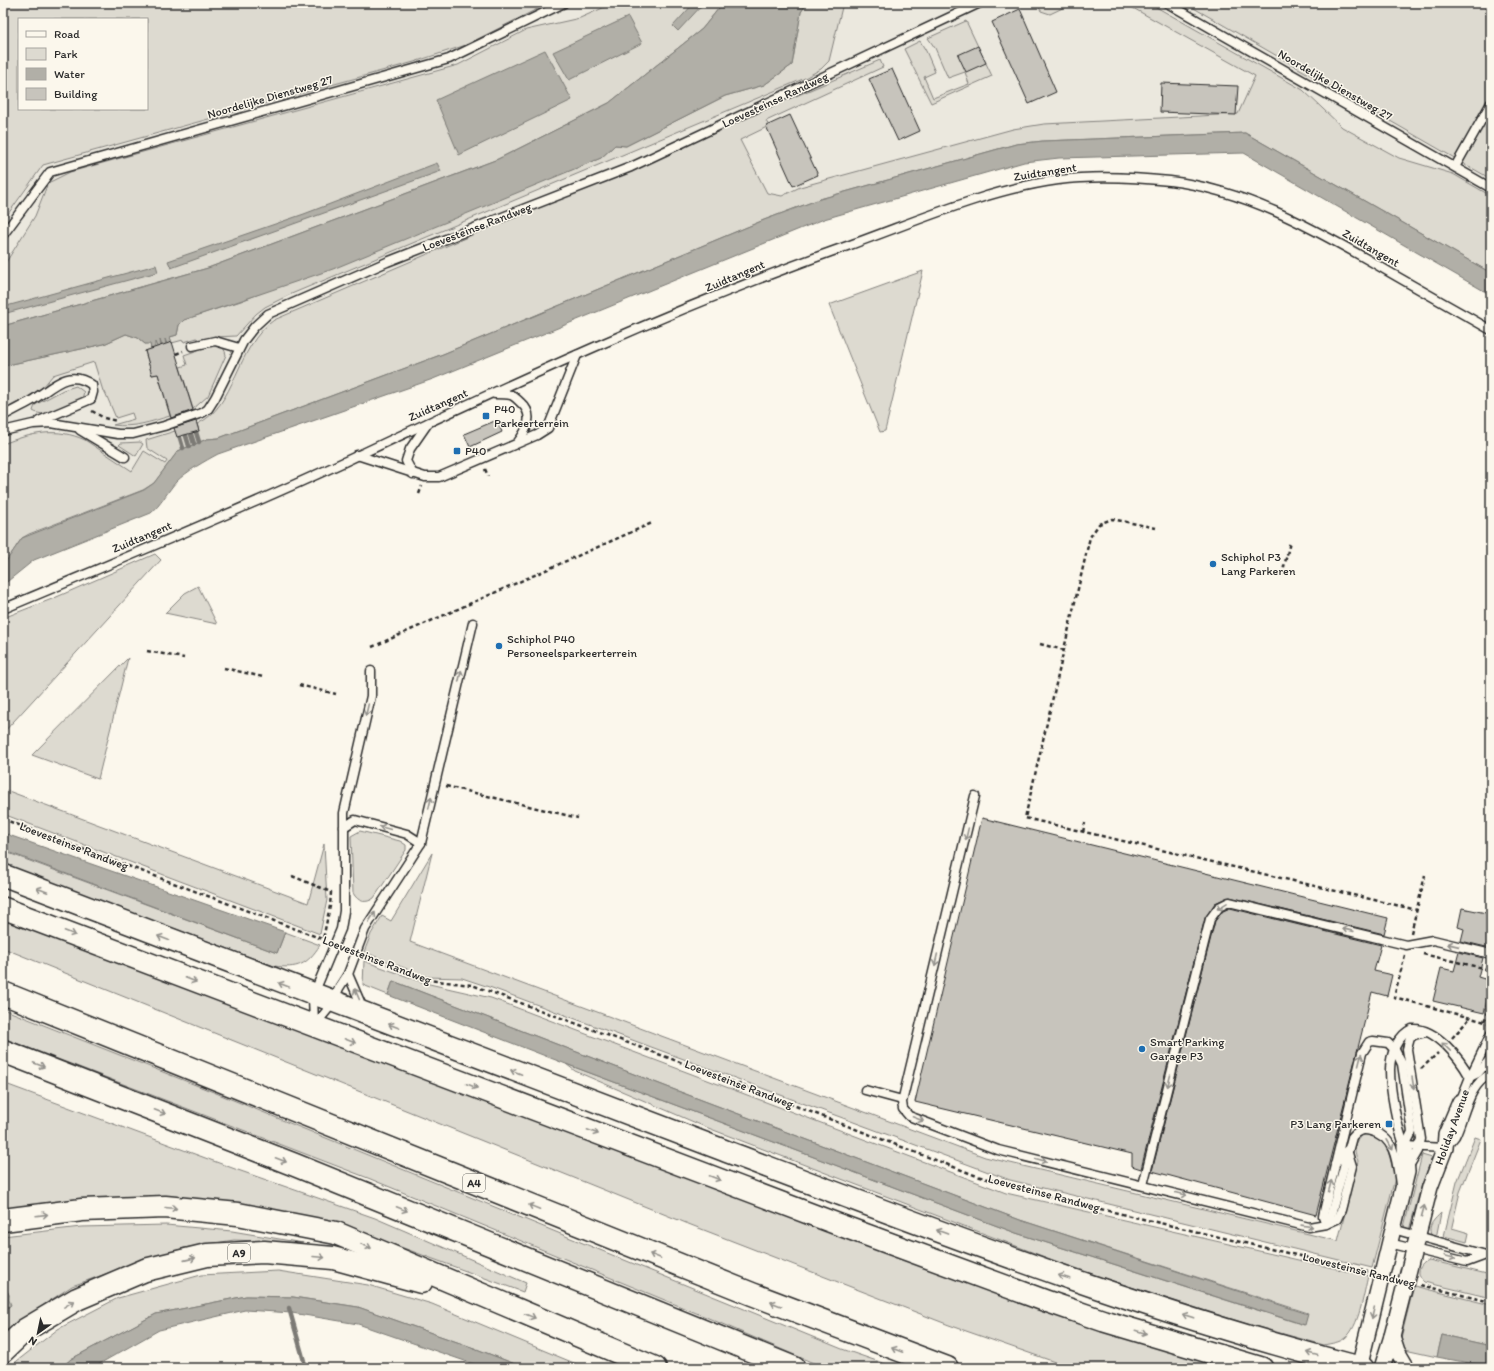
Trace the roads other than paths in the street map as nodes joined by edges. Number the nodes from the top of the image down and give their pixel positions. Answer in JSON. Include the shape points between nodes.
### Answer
{"nodes":[{"id":1,"x":564,"y":3,"type":"edge"},
{"id":2,"x":980,"y":3,"type":"edge"},
{"id":3,"x":1167,"y":3,"type":"edge"},
{"id":4,"x":1491,"y":103,"type":"edge"},
{"id":5,"x":1455,"y":168,"type":"junction"},
{"id":6,"x":1491,"y":188,"type":"edge"},
{"id":7,"x":3,"y":235,"type":"edge"},
{"id":8,"x":1491,"y":330,"type":"edge"},
{"id":9,"x":192,"y":346,"type":"dead end"},
{"id":10,"x":239,"y":348,"type":"junction"},
{"id":11,"x":577,"y":355,"type":"junction"},
{"id":12,"x":494,"y":394,"type":"junction"},
{"id":13,"x":3,"y":416,"type":"edge"},
{"id":14,"x":428,"y":422,"type":"junction"},
{"id":15,"x":51,"y":423,"type":"junction"},
{"id":16,"x":33,"y":424,"type":"junction"},
{"id":17,"x":3,"y":431,"type":"edge"},
{"id":18,"x":517,"y":443,"type":"junction"},
{"id":19,"x":357,"y":455,"type":"junction"},
{"id":20,"x":125,"y":457,"type":"dead end"},
{"id":21,"x":413,"y":474,"type":"junction"},
{"id":22,"x":3,"y":609,"type":"edge"},
{"id":23,"x":473,"y":623,"type":"dead end"},
{"id":24,"x":371,"y":671,"type":"dead end"},
{"id":25,"x":975,"y":796,"type":"dead end"},
{"id":26,"x":344,"y":827,"type":"junction"},
{"id":27,"x":421,"y":843,"type":"junction"},
{"id":28,"x":3,"y":876,"type":"edge"},
{"id":29,"x":3,"y":908,"type":"edge"},
{"id":30,"x":1491,"y":954,"type":"edge"},
{"id":31,"x":348,"y":974,"type":"junction"},
{"id":32,"x":3,"y":993,"type":"edge"},
{"id":33,"x":313,"y":996,"type":"junction"},
{"id":34,"x":334,"y":1003,"type":"junction"},
{"id":35,"x":366,"y":1015,"type":"junction"},
{"id":36,"x":314,"y":1027,"type":"junction"},
{"id":37,"x":1429,"y":1031,"type":"junction"},
{"id":38,"x":1491,"y":1034,"type":"edge"},
{"id":39,"x":1395,"y":1050,"type":"junction"},
{"id":40,"x":3,"y":1051,"type":"edge"},
{"id":41,"x":1491,"y":1058,"type":"edge"},
{"id":42,"x":1491,"y":1074,"type":"edge"},
{"id":43,"x":1470,"y":1077,"type":"junction"},
{"id":44,"x":865,"y":1090,"type":"dead end"},
{"id":45,"x":902,"y":1100,"type":"junction"},
{"id":46,"x":1460,"y":1102,"type":"joint"},
{"id":47,"x":1412,"y":1146,"type":"junction"},
{"id":48,"x":1445,"y":1148,"type":"junction"},
{"id":49,"x":1347,"y":1150,"type":"junction"},
{"id":50,"x":1335,"y":1164,"type":"junction"},
{"id":51,"x":1143,"y":1185,"type":"junction"},
{"id":52,"x":1402,"y":1193,"type":"junction"},
{"id":53,"x":3,"y":1220,"type":"edge"},
{"id":54,"x":1326,"y":1224,"type":"junction"},
{"id":55,"x":1391,"y":1236,"type":"junction"},
{"id":56,"x":1415,"y":1242,"type":"junction"},
{"id":57,"x":494,"y":1301,"type":"junction"},
{"id":58,"x":1392,"y":1336,"type":"junction"},
{"id":59,"x":3,"y":1351,"type":"edge"},
{"id":60,"x":655,"y":1368,"type":"edge"},
{"id":61,"x":794,"y":1368,"type":"edge"},
{"id":62,"x":947,"y":1368,"type":"edge"},
{"id":63,"x":1262,"y":1368,"type":"edge"},
{"id":64,"x":1360,"y":1368,"type":"edge"},
{"id":65,"x":1382,"y":1368,"type":"edge"},
{"id":66,"x":1407,"y":1368,"type":"edge"}],
"edges":[{"from":1,"to":7,"type":"lane","name":"Noordelijke Dienstweg 27","via":[[449,59],[50,172]]},
{"from":2,"to":10,"type":"lane","name":"Loevesteinse Randweg","via":[[631,167],[387,262],[268,314],[255,326]]},
{"from":3,"to":5,"type":"lane","name":"Noordelijke Dienstweg 27"},
{"from":4,"to":5,"type":"lane"},
{"from":5,"to":6,"type":"lane","name":"Noordelijke Dienstweg 27"},
{"from":8,"to":11,"type":"lane","name":"Zuidtangent","via":[[1314,229],[1277,212],[1208,188],[1174,182],[1103,176],[1056,180],[998,192],[784,268]]},
{"from":9,"to":10,"type":"lane","via":[[215,341]]},
{"from":10,"to":15,"type":"lane","name":"Loevesteinse Randweg","via":[[211,405],[195,416],[148,431],[118,434]]},
{"from":11,"to":12,"type":"lane","name":"Zuidtangent"},
{"from":11,"to":18,"type":"lane","via":[[548,428]]},
{"from":12,"to":14,"type":"lane","name":"Zuidtangent"},
{"from":12,"to":18,"type":"lane","via":[[512,396],[528,413],[526,432]]},
{"from":13,"to":16,"type":"lane","via":[[62,380],[73,377],[92,385],[91,399]]},
{"from":14,"to":19,"type":"lane","name":"Zuidtangent"},
{"from":14,"to":21,"type":"lane","via":[[406,461]]},
{"from":15,"to":16,"type":"lane","name":"Loevesteinse Randweg"},
{"from":15,"to":20,"type":"lane","via":[[80,430]]},
{"from":16,"to":17,"type":"lane","name":"Loevesteinse Randweg"},
{"from":18,"to":21,"type":"lane","via":[[439,477]]},
{"from":19,"to":21,"type":"lane"},
{"from":19,"to":22,"type":"lane","name":"Zuidtangent"},
{"from":27,"to":23,"type":"lane","one_way":true},
{"from":24,"to":26,"type":"lane","one_way":true,"via":[[371,696],[344,813]]},
{"from":25,"to":45,"type":"lane","one_way":true},
{"from":27,"to":26,"type":"lane","one_way":true,"via":[[407,834],[355,820]]},
{"from":26,"to":33,"type":"lane","via":[[344,911],[341,929]]},
{"from":31,"to":27,"type":"lane","one_way":true,"via":[[365,929]]},
{"from":33,"to":28,"type":"street","one_way":true},
{"from":29,"to":36,"type":"street","one_way":true},
{"from":30,"to":51,"type":"lane","one_way":true,"via":[[1433,940],[1407,947],[1229,902],[1219,907],[1210,919]]},
{"from":31,"to":34,"type":"lane","via":[[339,988]]},
{"from":35,"to":31,"type":"lane","one_way":true},
{"from":62,"to":32,"type":"highway","number":"A4","one_way":true,"via":[[752,1294]]},
{"from":33,"to":34,"type":"street"},
{"from":33,"to":36,"type":"lane"},
{"from":34,"to":35,"type":"street"},
{"from":34,"to":36,"type":"lane"},
{"from":64,"to":35,"type":"street","one_way":true,"via":[[1258,1339],[1053,1273]]},
{"from":36,"to":63,"type":"street","one_way":true,"via":[[1046,1301]]},
{"from":37,"to":39,"type":"lane","via":[[1418,1028],[1406,1031],[1399,1038]]},
{"from":43,"to":37,"type":"lane","name":"Holiday Avenue","one_way":true,"via":[[1462,1062]]},
{"from":37,"to":47,"type":"lane","one_way":true,"via":[[1410,1038],[1407,1049],[1421,1139]]},
{"from":38,"to":43,"type":"lane"},
{"from":39,"to":47,"type":"lane","via":[[1402,1064]]},
{"from":39,"to":47,"type":"lane","via":[[1390,1069],[1399,1133]]},
{"from":50,"to":39,"type":"lane","one_way":true,"via":[[1363,1048],[1374,1041],[1388,1043]]},
{"from":40,"to":61,"type":"highway","one_way":true,"via":[[295,1165]]},
{"from":41,"to":43,"type":"lane","via":[[1478,1073]]},
{"from":42,"to":48,"type":"lane","via":[[1483,1078],[1474,1089],[1454,1137]]},
{"from":43,"to":46,"type":"lane","name":"Holiday Avenue"},
{"from":44,"to":45,"type":"lane"},
{"from":45,"to":51,"type":"lane","one_way":true,"via":[[902,1109],[909,1116],[998,1150]]},
{"from":46,"to":48,"type":"street","name":"Holiday Avenue","via":[[1446,1135]]},
{"from":47,"to":48,"type":"lane"},
{"from":47,"to":52,"type":"street"},
{"from":56,"to":48,"type":"street","name":"Holiday Avenue","one_way":true,"via":[[1430,1187]]},
{"from":49,"to":50,"type":"lane"},
{"from":49,"to":52,"type":"lane","one_way":true,"via":[[1352,1137],[1360,1130],[1382,1135],[1393,1149]]},
{"from":49,"to":54,"type":"lane","via":[[1352,1166],[1341,1210],[1337,1220]]},
{"from":54,"to":50,"type":"lane","one_way":true,"via":[[1324,1211]]},
{"from":51,"to":54,"type":"lane","one_way":true,"via":[[1309,1227]]},
{"from":52,"to":55,"type":"street"},
{"from":53,"to":57,"type":"highway","one_way":true,"via":[[82,1210],[166,1207],[238,1214],[336,1233]]},
{"from":55,"to":56,"type":"lane"},
{"from":55,"to":56,"type":"lane"},
{"from":55,"to":64,"type":"street","one_way":true},
{"from":56,"to":56,"type":"lane","one_way":true,"via":[[1467,1262],[1486,1255]]},
{"from":56,"to":58,"type":"street","name":"Holiday Avenue"},
{"from":59,"to":57,"type":"highway","number":"A9","one_way":true,"via":[[25,1330],[77,1299],[145,1270],[207,1255],[264,1252],[333,1258]]},
{"from":57,"to":60,"type":"highway","one_way":true},
{"from":58,"to":65,"type":"street"},
{"from":58,"to":66,"type":"street"}]}
